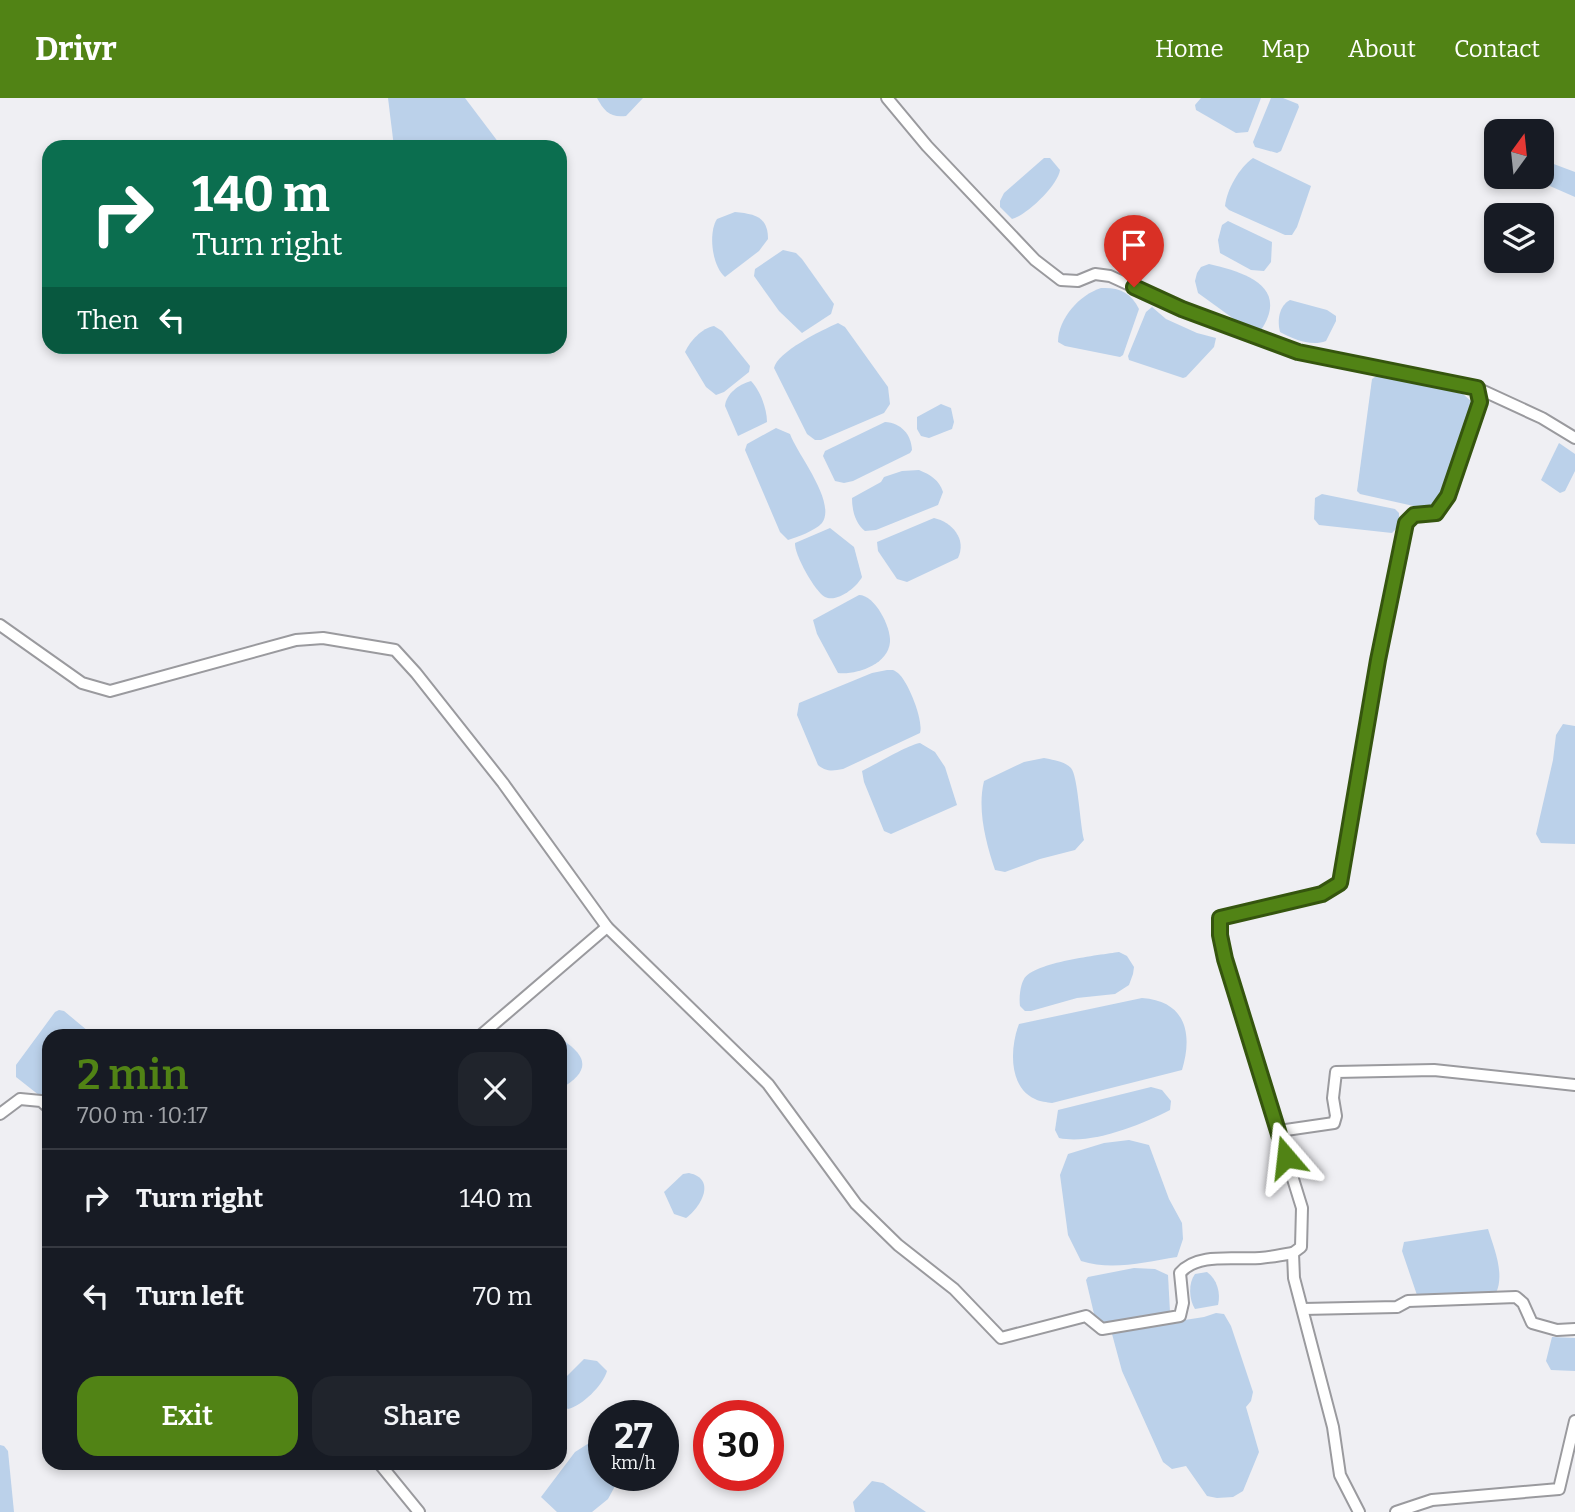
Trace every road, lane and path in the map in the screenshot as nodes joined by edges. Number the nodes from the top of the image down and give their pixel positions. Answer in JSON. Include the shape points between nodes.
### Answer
{"nodes":[{"id":1,"x":887,"y":98,"type":"edge"},
{"id":2,"x":1477,"y":388,"type":"junction"},
{"id":3,"x":1575,"y":438,"type":"edge"},
{"id":4,"x":0,"y":625,"type":"edge"},
{"id":5,"x":607,"y":926,"type":"junction"},
{"id":6,"x":489,"y":1029,"type":"edge"},
{"id":7,"x":1575,"y":1085,"type":"edge"},
{"id":8,"x":42,"y":1102,"type":"edge"},
{"id":9,"x":0,"y":1114,"type":"edge"},
{"id":10,"x":1279,"y":1131,"type":"junction"},
{"id":11,"x":1293,"y":1253,"type":"junction"},
{"id":12,"x":1303,"y":1309,"type":"junction"},
{"id":13,"x":1575,"y":1329,"type":"edge"},
{"id":14,"x":1575,"y":1421,"type":"edge"},
{"id":15,"x":385,"y":1470,"type":"edge"},
{"id":16,"x":419,"y":1512,"type":"edge"},
{"id":17,"x":1359,"y":1512,"type":"edge"},
{"id":18,"x":1396,"y":1512,"type":"edge"}],
"edges":[{"from":1,"to":2,"type":"street","via":[[1035,260],[1061,281],[1110,276],[1182,309],[1298,352]]},
{"from":2,"to":3,"type":"street"},
{"from":2,"to":10,"type":"street","via":[[1480,402],[1448,496],[1436,513],[1414,515],[1406,523],[1340,883],[1322,894],[1220,918],[1225,959]]},
{"from":4,"to":5,"type":"street","via":[[82,683],[110,691],[296,640],[323,638],[395,650],[503,783]]},
{"from":5,"to":6,"type":"street"},
{"from":5,"to":11,"type":"street","via":[[768,1084],[856,1204],[954,1289],[1001,1338],[1086,1316],[1102,1329],[1180,1316],[1180,1273],[1185,1266],[1204,1260]]},
{"from":7,"to":10,"type":"street","via":[[1434,1070],[1336,1072],[1334,1123]]},
{"from":8,"to":9,"type":"street","via":[[20,1099]]},
{"from":10,"to":11,"type":"street","via":[[1302,1208],[1301,1247]]},
{"from":11,"to":12,"type":"street"},
{"from":12,"to":13,"type":"street","via":[[1516,1297],[1532,1323]]},
{"from":12,"to":17,"type":"street","via":[[1333,1427],[1340,1475]]},
{"from":14,"to":18,"type":"street","via":[[1559,1489],[1432,1500]]},
{"from":15,"to":16,"type":"street"}]}
